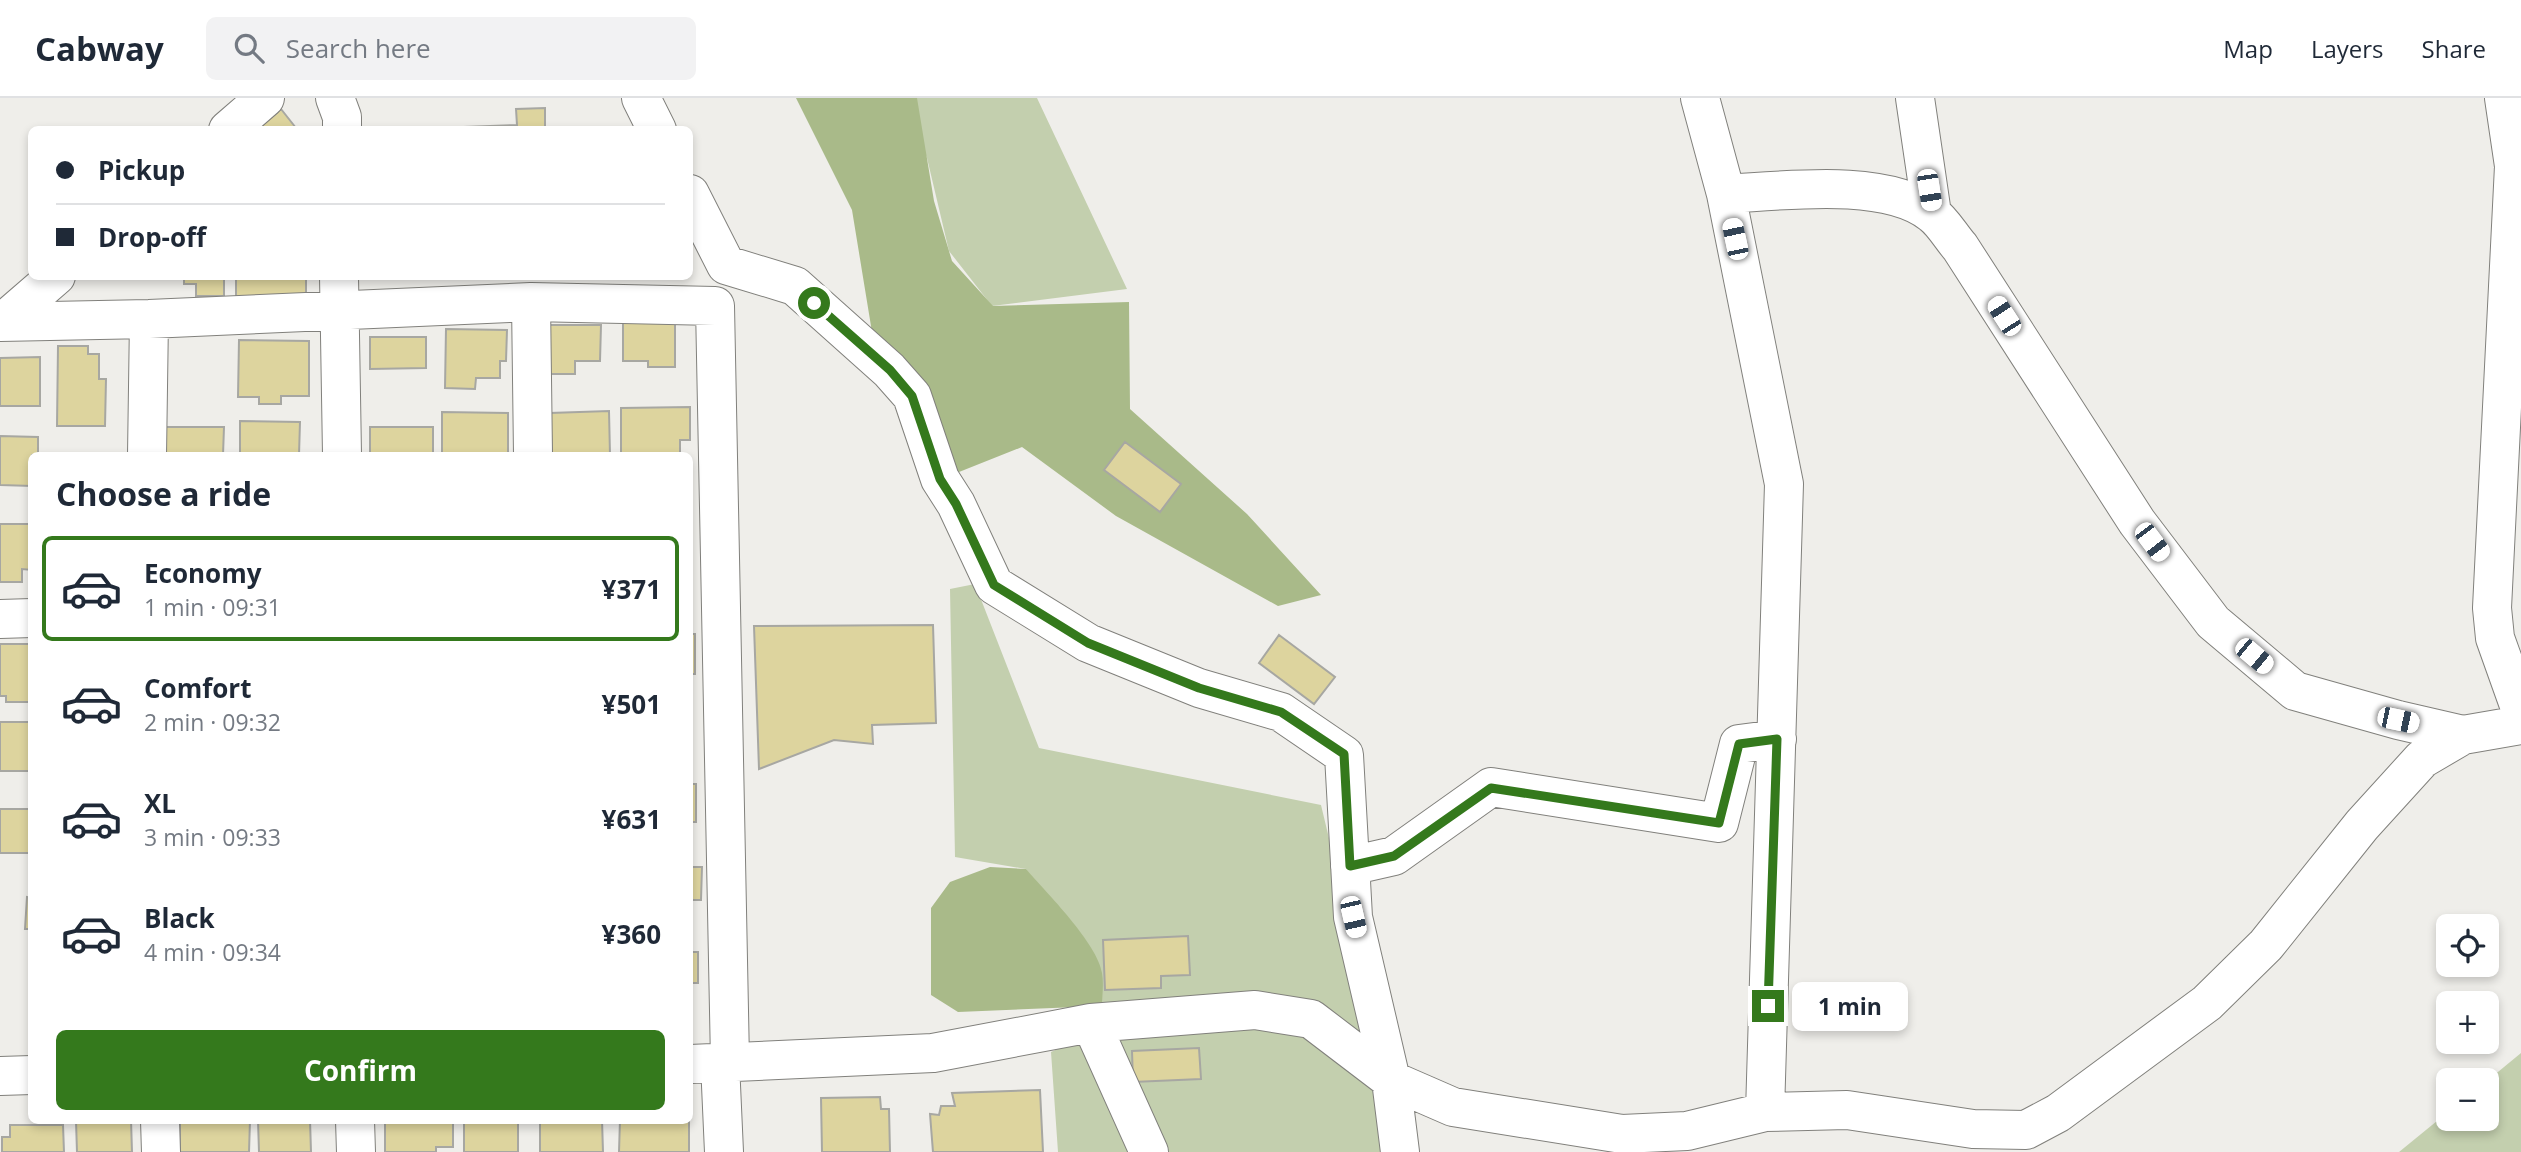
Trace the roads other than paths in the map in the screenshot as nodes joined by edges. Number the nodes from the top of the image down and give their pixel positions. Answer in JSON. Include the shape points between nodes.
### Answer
{"nodes":[{"id":1,"x":265,"y":98,"type":"edge"},
{"id":2,"x":335,"y":98,"type":"edge"},
{"id":3,"x":640,"y":98,"type":"edge"},
{"id":4,"x":1700,"y":98,"type":"edge"},
{"id":5,"x":1915,"y":98,"type":"edge"},
{"id":6,"x":2504,"y":98,"type":"edge"},
{"id":7,"x":234,"y":126,"type":"edge"},
{"id":8,"x":342,"y":126,"type":"edge"},
{"id":9,"x":655,"y":126,"type":"edge"},
{"id":10,"x":1726,"y":194,"type":"junction"},
{"id":11,"x":693,"y":200,"type":"edge"},
{"id":12,"x":1932,"y":214,"type":"junction"},
{"id":13,"x":51,"y":280,"type":"edge"},
{"id":14,"x":339,"y":294,"type":"edge"},
{"id":15,"x":531,"y":302,"type":"junction"},
{"id":16,"x":149,"y":319,"type":"junction"},
{"id":17,"x":2,"y":322,"type":"edge"},
{"id":18,"x":148,"y":452,"type":"edge"},
{"id":19,"x":341,"y":452,"type":"edge"},
{"id":20,"x":533,"y":452,"type":"edge"},
{"id":21,"x":705,"y":598,"type":"edge"},
{"id":22,"x":28,"y":618,"type":"edge"},
{"id":23,"x":0,"y":619,"type":"edge"},
{"id":24,"x":2521,"y":711,"type":"edge"},
{"id":25,"x":2521,"y":725,"type":"edge"},
{"id":26,"x":2463,"y":735,"type":"junction"},
{"id":27,"x":1777,"y":739,"type":"junction"},
{"id":28,"x":1350,"y":866,"type":"junction"},
{"id":29,"x":1091,"y":1023,"type":"junction"},
{"id":30,"x":713,"y":1063,"type":"edge"},
{"id":31,"x":28,"y":1075,"type":"edge"},
{"id":32,"x":0,"y":1076,"type":"edge"},
{"id":33,"x":1391,"y":1080,"type":"junction"},
{"id":34,"x":1765,"y":1112,"type":"junction"},
{"id":35,"x":160,"y":1124,"type":"edge"},
{"id":36,"x":355,"y":1124,"type":"edge"},
{"id":37,"x":1686,"y":1141,"type":"edge"},
{"id":38,"x":2024,"y":1141,"type":"edge"},
{"id":39,"x":161,"y":1152,"type":"edge"},
{"id":40,"x":356,"y":1152,"type":"edge"},
{"id":41,"x":724,"y":1152,"type":"edge"},
{"id":42,"x":1149,"y":1152,"type":"edge"},
{"id":43,"x":1400,"y":1152,"type":"edge"}],
"edges":[{"from":1,"to":7,"type":"street"},
{"from":2,"to":8,"type":"street"},
{"from":3,"to":9,"type":"street"},
{"from":4,"to":10,"type":"street"},
{"from":5,"to":12,"type":"street"},
{"from":6,"to":24,"type":"street","via":[[2514,166],[2492,608],[2495,638]]},
{"from":10,"to":12,"type":"street","via":[[1829,189],[1891,194]]},
{"from":10,"to":27,"type":"street","via":[[1784,484]]},
{"from":11,"to":28,"type":"street","via":[[726,265],[795,286],[890,370],[912,396],[940,479],[994,585],[1088,643],[1199,688],[1281,712],[1344,754]]},
{"from":12,"to":26,"type":"street","via":[[1960,247],[2137,522],[2213,622],[2295,691]]},
{"from":13,"to":17,"type":"street"},
{"from":14,"to":15,"type":"street"},
{"from":14,"to":16,"type":"street"},
{"from":14,"to":19,"type":"street"},
{"from":15,"to":20,"type":"street"},
{"from":15,"to":21,"type":"street","via":[[715,306]]},
{"from":16,"to":17,"type":"street"},
{"from":16,"to":18,"type":"street"},
{"from":21,"to":30,"type":"street"},
{"from":22,"to":23,"type":"street"},
{"from":25,"to":26,"type":"street"},
{"from":26,"to":38,"type":"street","via":[[2422,760],[2397,784],[2266,945],[2207,1003]]},
{"from":27,"to":28,"type":"street","via":[[1739,744],[1719,823],[1491,788],[1394,856]]},
{"from":27,"to":34,"type":"street"},
{"from":28,"to":33,"type":"street","via":[[1353,917]]},
{"from":29,"to":30,"type":"street","via":[[933,1053]]},
{"from":29,"to":33,"type":"street","via":[[1255,1010],[1311,1019]]},
{"from":29,"to":42,"type":"street"},
{"from":30,"to":41,"type":"street"},
{"from":31,"to":32,"type":"street"},
{"from":33,"to":37,"type":"street","via":[[1453,1107]]},
{"from":33,"to":43,"type":"street"},
{"from":34,"to":37,"type":"street"},
{"from":34,"to":38,"type":"street","via":[[1847,1110]]},
{"from":35,"to":39,"type":"street"},
{"from":36,"to":40,"type":"street"}]}
